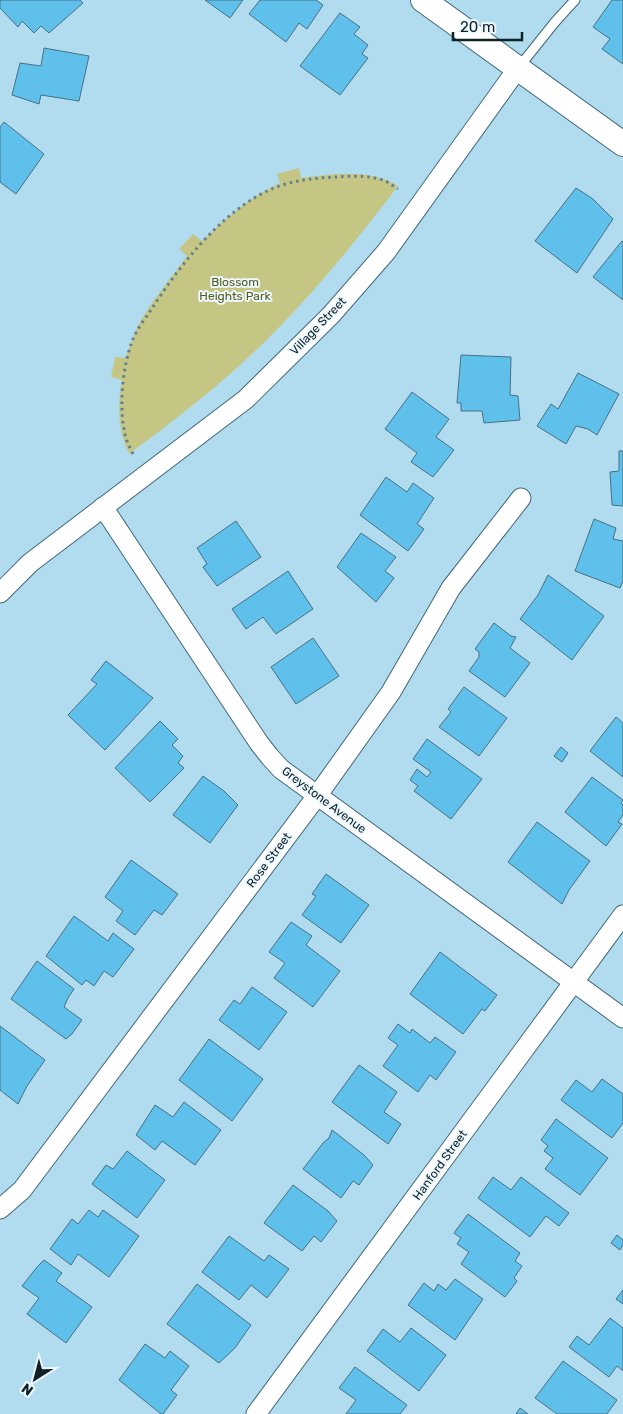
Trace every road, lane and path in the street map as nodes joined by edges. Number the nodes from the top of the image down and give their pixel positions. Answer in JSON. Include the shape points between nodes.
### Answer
{"nodes":[{"id":1,"x":423,"y":0,"type":"edge"},
{"id":2,"x":575,"y":0,"type":"edge"},
{"id":3,"x":518,"y":68,"type":"junction"},
{"id":4,"x":623,"y":144,"type":"edge"},
{"id":5,"x":398,"y":189,"type":"dead end"},
{"id":6,"x":133,"y":454,"type":"dead end"},
{"id":7,"x":521,"y":498,"type":"dead end"},
{"id":8,"x":103,"y":507,"type":"junction"},
{"id":9,"x":0,"y":593,"type":"edge"},
{"id":10,"x":317,"y":796,"type":"junction"},
{"id":11,"x":623,"y":915,"type":"edge"},
{"id":12,"x":574,"y":982,"type":"junction"},
{"id":13,"x":623,"y":1018,"type":"edge"},
{"id":14,"x":0,"y":1208,"type":"edge"},
{"id":15,"x":256,"y":1414,"type":"edge"}],
"edges":[{"from":1,"to":3,"type":"street"},
{"from":2,"to":3,"type":"lane","name":"Village Street"},
{"from":3,"to":4,"type":"street"},
{"from":3,"to":8,"type":"street","name":"Village Street","via":[[386,252],[331,314],[246,399]]},
{"from":5,"to":6,"type":"path","via":[[374,178],[300,180],[281,185],[232,215],[195,250],[161,294],[129,352],[122,413]]},
{"from":7,"to":10,"type":"street","name":"Rose Street","via":[[451,588],[391,692]]},
{"from":8,"to":9,"type":"street","name":"Village Street","via":[[30,563]]},
{"from":8,"to":10,"type":"street","name":"Greystone Avenue","via":[[270,757]]},
{"from":10,"to":12,"type":"street","name":"Greystone Avenue"},
{"from":10,"to":14,"type":"street","name":"Rose Street","via":[[22,1190]]},
{"from":11,"to":12,"type":"street","name":"Hanford Street"},
{"from":12,"to":13,"type":"street","name":"Greystone Avenue"},
{"from":12,"to":15,"type":"street","name":"Hanford Street"}]}
